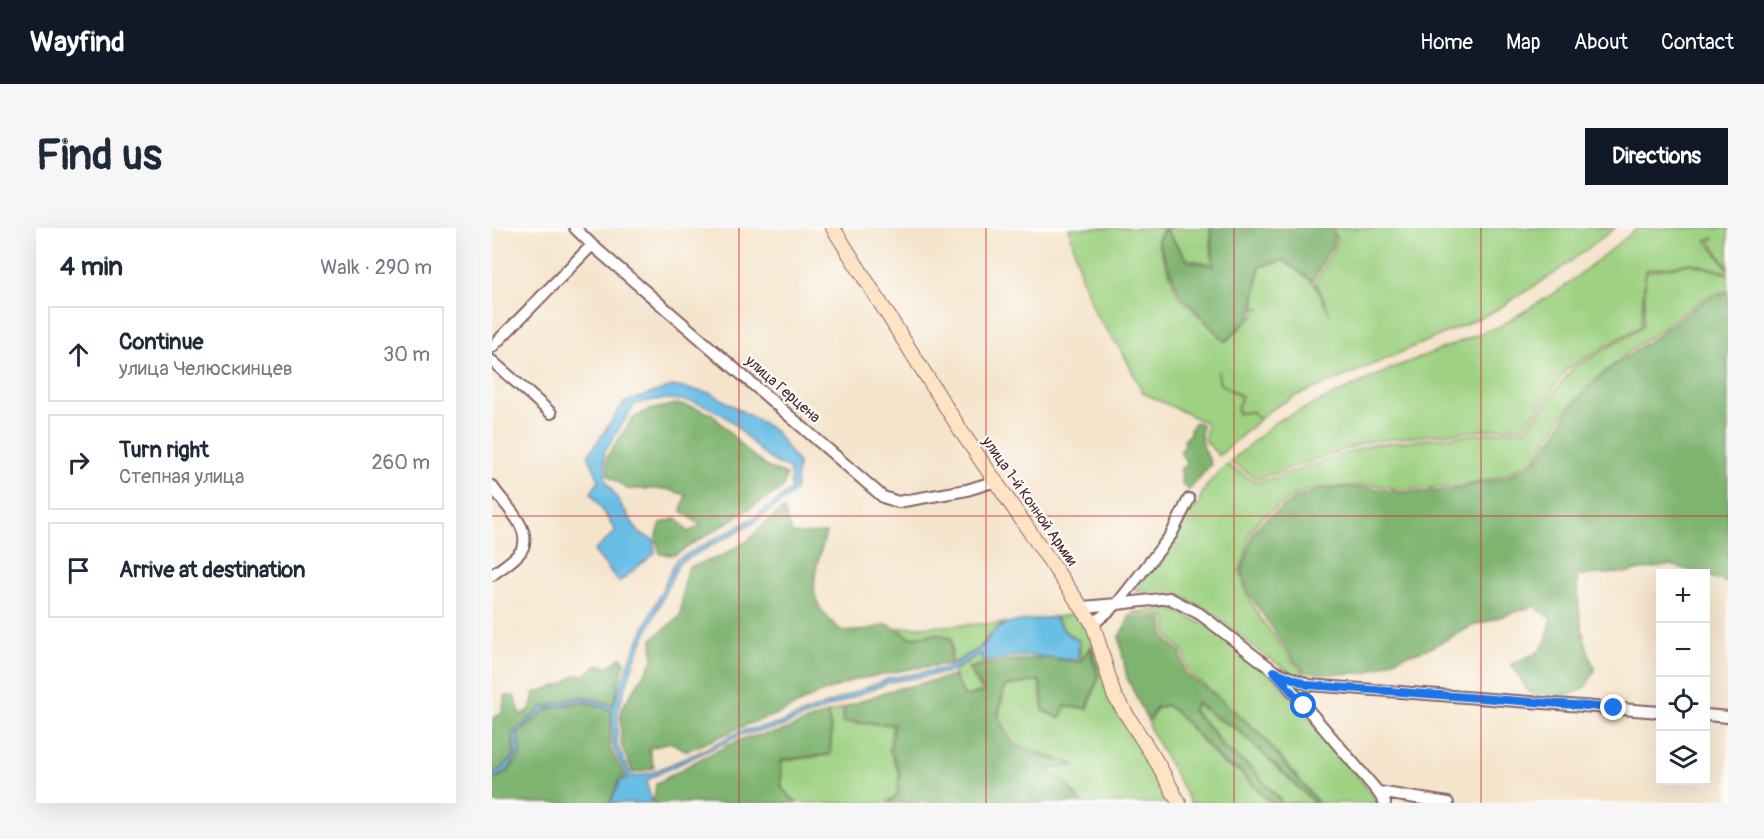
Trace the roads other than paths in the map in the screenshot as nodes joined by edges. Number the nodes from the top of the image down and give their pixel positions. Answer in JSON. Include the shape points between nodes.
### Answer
{"nodes":[{"id":1,"x":575,"y":228,"type":"edge"},
{"id":2,"x":833,"y":228,"type":"edge"},
{"id":3,"x":591,"y":244,"type":"junction"},
{"id":4,"x":492,"y":347,"type":"edge"},
{"id":5,"x":492,"y":362,"type":"edge"},
{"id":6,"x":551,"y":413,"type":"dead end"},
{"id":7,"x":996,"y":481,"type":"junction"},
{"id":8,"x":492,"y":486,"type":"edge"},
{"id":9,"x":1189,"y":499,"type":"dead end"},
{"id":10,"x":492,"y":575,"type":"edge"},
{"id":11,"x":1117,"y":604,"type":"junction"},
{"id":12,"x":1083,"y":607,"type":"junction"},
{"id":13,"x":1093,"y":624,"type":"junction"},
{"id":14,"x":1274,"y":671,"type":"junction"},
{"id":15,"x":1656,"y":712,"type":"edge"},
{"id":16,"x":1710,"y":715,"type":"edge"},
{"id":17,"x":1728,"y":717,"type":"edge"},
{"id":18,"x":1378,"y":792,"type":"junction"},
{"id":19,"x":1179,"y":803,"type":"edge"},
{"id":20,"x":1385,"y":803,"type":"edge"},
{"id":21,"x":1448,"y":803,"type":"edge"}],
"edges":[{"from":1,"to":3,"type":"street","name":"улица Герцена"},
{"from":2,"to":7,"type":"main road","name":"улица 1-й Конной Армии"},
{"from":3,"to":4,"type":"street"},
{"from":3,"to":7,"type":"street","name":"улица Герцена","via":[[883,497],[898,502]]},
{"from":5,"to":6,"type":"street"},
{"from":7,"to":12,"type":"main road","name":"улица 1-й Конной Армии"},
{"from":8,"to":10,"type":"street","via":[[524,528],[525,540],[521,552]]},
{"from":9,"to":11,"type":"street","via":[[1171,535]]},
{"from":11,"to":12,"type":"street"},
{"from":11,"to":13,"type":"street"},
{"from":11,"to":14,"type":"street","via":[[1169,598],[1200,614]]},
{"from":12,"to":13,"type":"main road","name":"улица 1-й Конной Армии"},
{"from":13,"to":19,"type":"main road","name":"улица 1-й Конной Армии","via":[[1114,695]]},
{"from":14,"to":15,"type":"street","via":[[1308,685]]},
{"from":14,"to":18,"type":"street"},
{"from":16,"to":17,"type":"street"},
{"from":18,"to":20,"type":"street"},
{"from":18,"to":21,"type":"street"}]}
